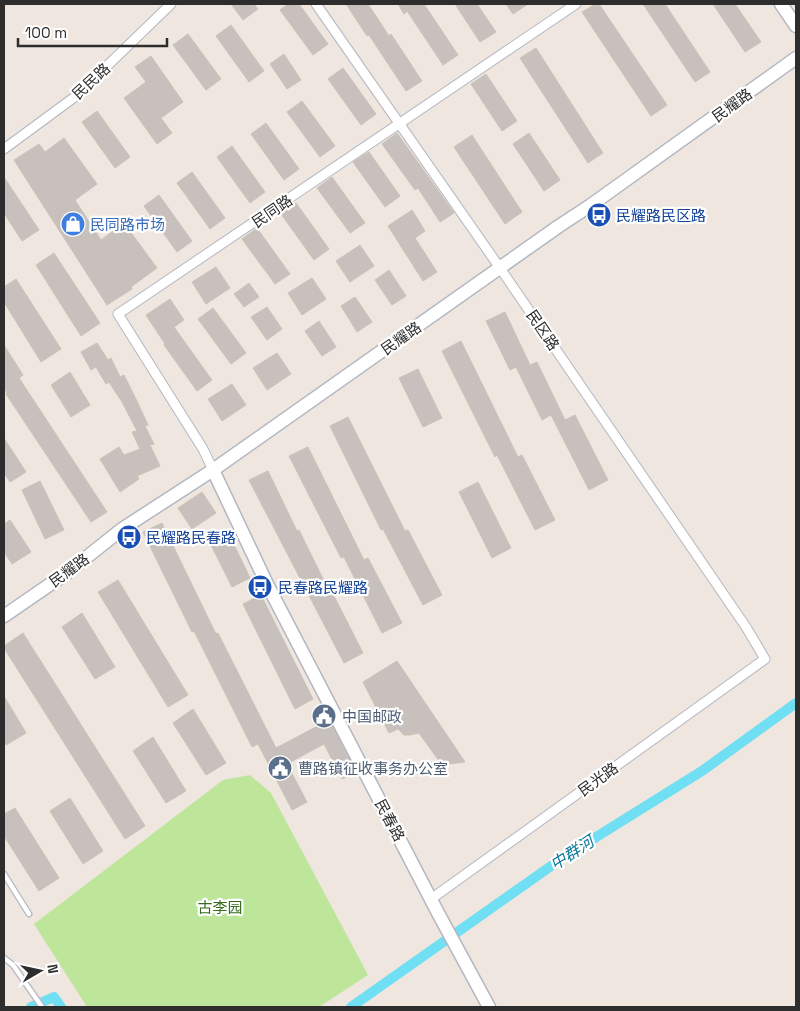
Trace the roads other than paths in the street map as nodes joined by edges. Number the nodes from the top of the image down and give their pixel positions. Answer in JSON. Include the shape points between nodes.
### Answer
{"nodes":[{"id":1,"x":172,"y":4,"type":"edge"},
{"id":2,"x":316,"y":4,"type":"edge"},
{"id":3,"x":576,"y":4,"type":"edge"},
{"id":4,"x":781,"y":4,"type":"edge"},
{"id":5,"x":796,"y":26,"type":"edge"},
{"id":6,"x":796,"y":58,"type":"edge"},
{"id":7,"x":401,"y":124,"type":"junction"},
{"id":8,"x":4,"y":149,"type":"edge"},
{"id":9,"x":500,"y":268,"type":"junction"},
{"id":10,"x":213,"y":470,"type":"junction"},
{"id":11,"x":4,"y":616,"type":"edge"},
{"id":12,"x":765,"y":659,"type":"joint"},
{"id":13,"x":4,"y":874,"type":"edge"},
{"id":14,"x":431,"y":899,"type":"junction"},
{"id":15,"x":29,"y":914,"type":"dead end"},
{"id":16,"x":4,"y":958,"type":"edge"},
{"id":17,"x":42,"y":1007,"type":"edge"},
{"id":18,"x":489,"y":1007,"type":"edge"}],
"edges":[{"from":1,"to":8,"type":"street","name":"民民路","via":[[76,96]]},
{"from":2,"to":7,"type":"street","name":"民区路"},
{"from":3,"to":7,"type":"street","name":"民同路"},
{"from":4,"to":5,"type":"street"},
{"from":6,"to":9,"type":"street","name":"民耀路"},
{"from":7,"to":9,"type":"street","name":"民区路"},
{"from":7,"to":10,"type":"street","name":"民同路","via":[[118,314]]},
{"from":9,"to":10,"type":"street","name":"民耀路"},
{"from":9,"to":12,"type":"street","name":"民区路"},
{"from":10,"to":11,"type":"street","name":"民耀路","via":[[122,529],[68,572]]},
{"from":10,"to":14,"type":"street","name":"民春路","via":[[267,584]]},
{"from":12,"to":14,"type":"street","name":"民光路"},
{"from":13,"to":15,"type":"lane"},
{"from":14,"to":18,"type":"street","name":"民春路"},
{"from":16,"to":17,"type":"lane","via":[[13,965]]}]}
